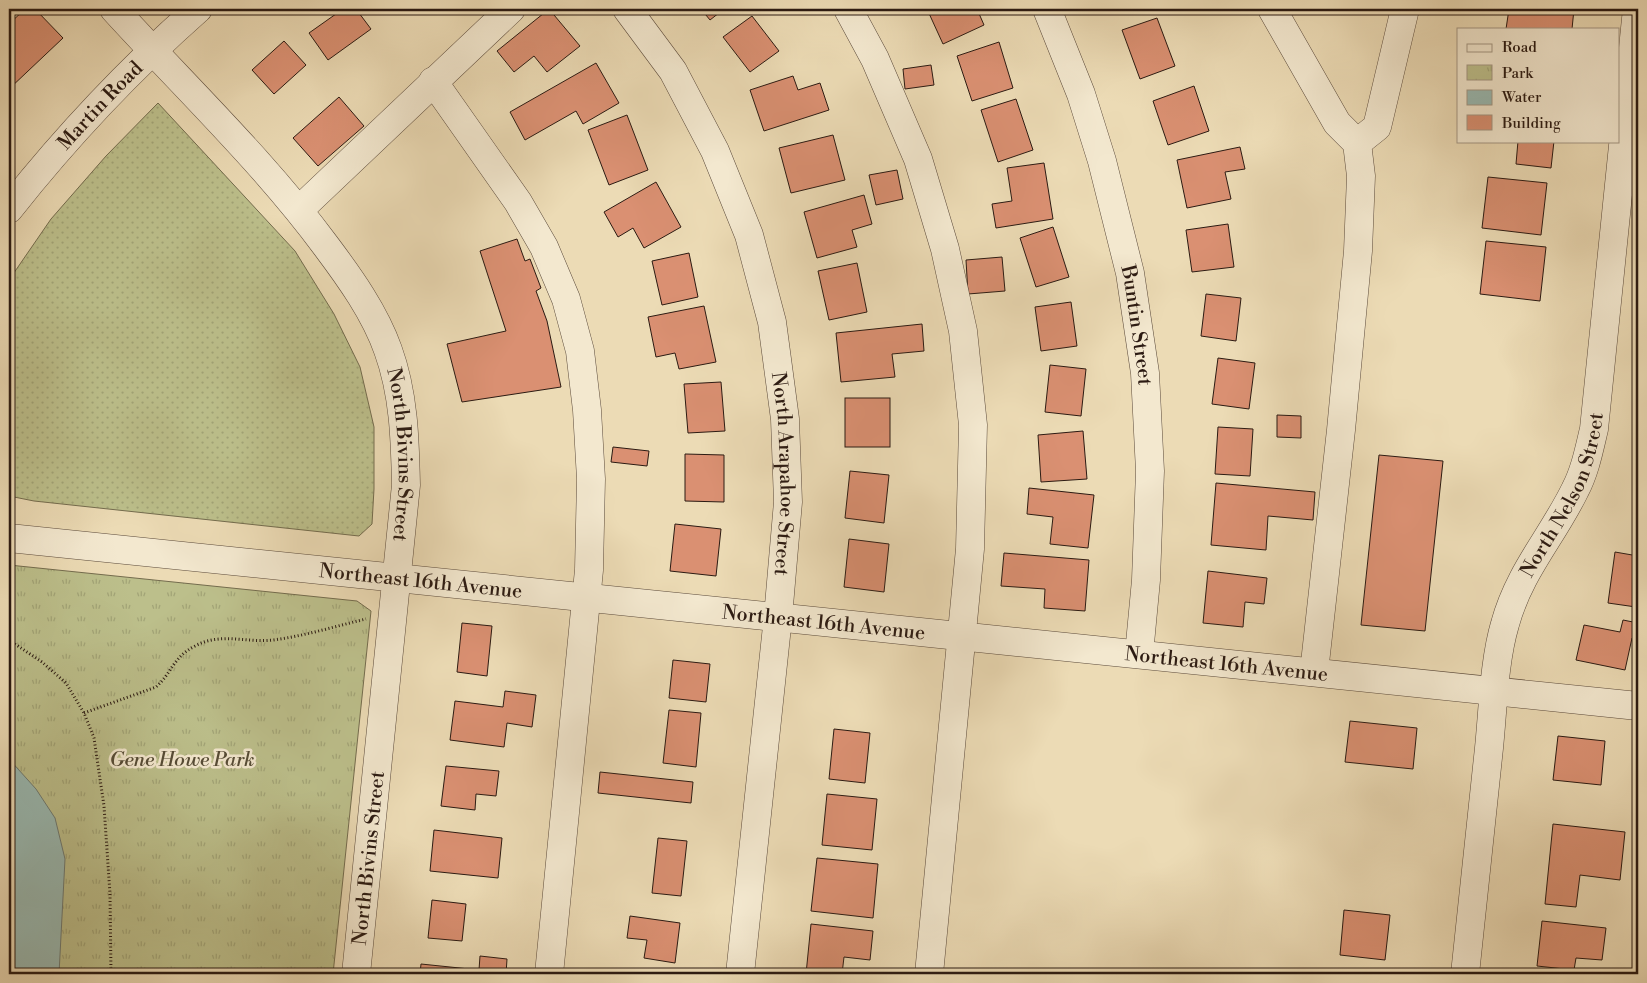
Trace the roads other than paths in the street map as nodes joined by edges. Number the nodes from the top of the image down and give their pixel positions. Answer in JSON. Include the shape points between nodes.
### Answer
{"nodes":[{"id":1,"x":114,"y":9,"type":"edge"},
{"id":2,"x":198,"y":9,"type":"edge"},
{"id":3,"x":511,"y":9,"type":"edge"},
{"id":4,"x":627,"y":9,"type":"edge"},
{"id":5,"x":848,"y":9,"type":"edge"},
{"id":6,"x":1047,"y":9,"type":"edge"},
{"id":7,"x":1272,"y":9,"type":"edge"},
{"id":8,"x":1405,"y":9,"type":"edge"},
{"id":9,"x":1637,"y":9,"type":"edge"},
{"id":10,"x":151,"y":50,"type":"junction"},
{"id":11,"x":433,"y":81,"type":"junction"},
{"id":12,"x":1357,"y":143,"type":"junction"},
{"id":13,"x":14,"y":191,"type":"edge"},
{"id":14,"x":299,"y":210,"type":"junction"},
{"id":15,"x":9,"y":538,"type":"edge"},
{"id":16,"x":396,"y":578,"type":"junction"},
{"id":17,"x":587,"y":597,"type":"junction"},
{"id":18,"x":778,"y":617,"type":"junction"},
{"id":19,"x":961,"y":636,"type":"junction"},
{"id":20,"x":1139,"y":654,"type":"junction"},
{"id":21,"x":1314,"y":672,"type":"junction"},
{"id":22,"x":1495,"y":691,"type":"junction"},
{"id":23,"x":1638,"y":706,"type":"edge"},
{"id":24,"x":356,"y":974,"type":"edge"},
{"id":25,"x":549,"y":974,"type":"edge"},
{"id":26,"x":740,"y":974,"type":"edge"},
{"id":27,"x":928,"y":974,"type":"edge"},
{"id":28,"x":1465,"y":974,"type":"edge"}],
"edges":[{"from":1,"to":10,"type":"street"},
{"from":2,"to":10,"type":"street","name":"Martin Road"},
{"from":3,"to":11,"type":"street"},
{"from":4,"to":18,"type":"street","name":"North Arapahoe Street","via":[[673,71],[715,151],[749,235],[772,322],[785,419],[788,502]]},
{"from":5,"to":19,"type":"street","via":[[875,59],[918,159],[945,249],[963,331],[972,425],[970,549]]},
{"from":6,"to":20,"type":"street","name":"Buntin Street","via":[[1081,94],[1102,161],[1130,273],[1145,372],[1150,471],[1146,580]]},
{"from":7,"to":12,"type":"street","via":[[1337,123]]},
{"from":8,"to":12,"type":"street","via":[[1377,127]]},
{"from":9,"to":22,"type":"street","name":"North Nelson Street","via":[[1594,429],[1588,460],[1576,490],[1529,566],[1513,599],[1504,625]]},
{"from":10,"to":13,"type":"street","name":"Martin Road"},
{"from":10,"to":14,"type":"street","name":"North Bivins Street"},
{"from":11,"to":14,"type":"street"},
{"from":11,"to":17,"type":"street","via":[[518,202],[544,247],[566,299],[580,351],[587,410],[591,479]]},
{"from":12,"to":21,"type":"street","via":[[1361,176],[1358,251]]},
{"from":14,"to":16,"type":"street","name":"North Bivins Street","via":[[346,273],[375,320],[400,391],[406,485]]},
{"from":15,"to":16,"type":"street","name":"Northeast 16th Avenue"},
{"from":16,"to":17,"type":"street","name":"Northeast 16th Avenue"},
{"from":16,"to":24,"type":"street","name":"North Bivins Street"},
{"from":17,"to":18,"type":"street","name":"Northeast 16th Avenue"},
{"from":17,"to":25,"type":"street"},
{"from":18,"to":19,"type":"street","name":"Northeast 16th Avenue"},
{"from":18,"to":26,"type":"street","name":"North Arapahoe Street"},
{"from":19,"to":20,"type":"street","name":"Northeast 16th Avenue"},
{"from":19,"to":27,"type":"street"},
{"from":20,"to":21,"type":"street","name":"Northeast 16th Avenue"},
{"from":21,"to":22,"type":"street","name":"Northeast 16th Avenue"},
{"from":22,"to":23,"type":"street","name":"Northeast 16th Avenue"},
{"from":22,"to":28,"type":"street","name":"North Nelson Street"}]}
